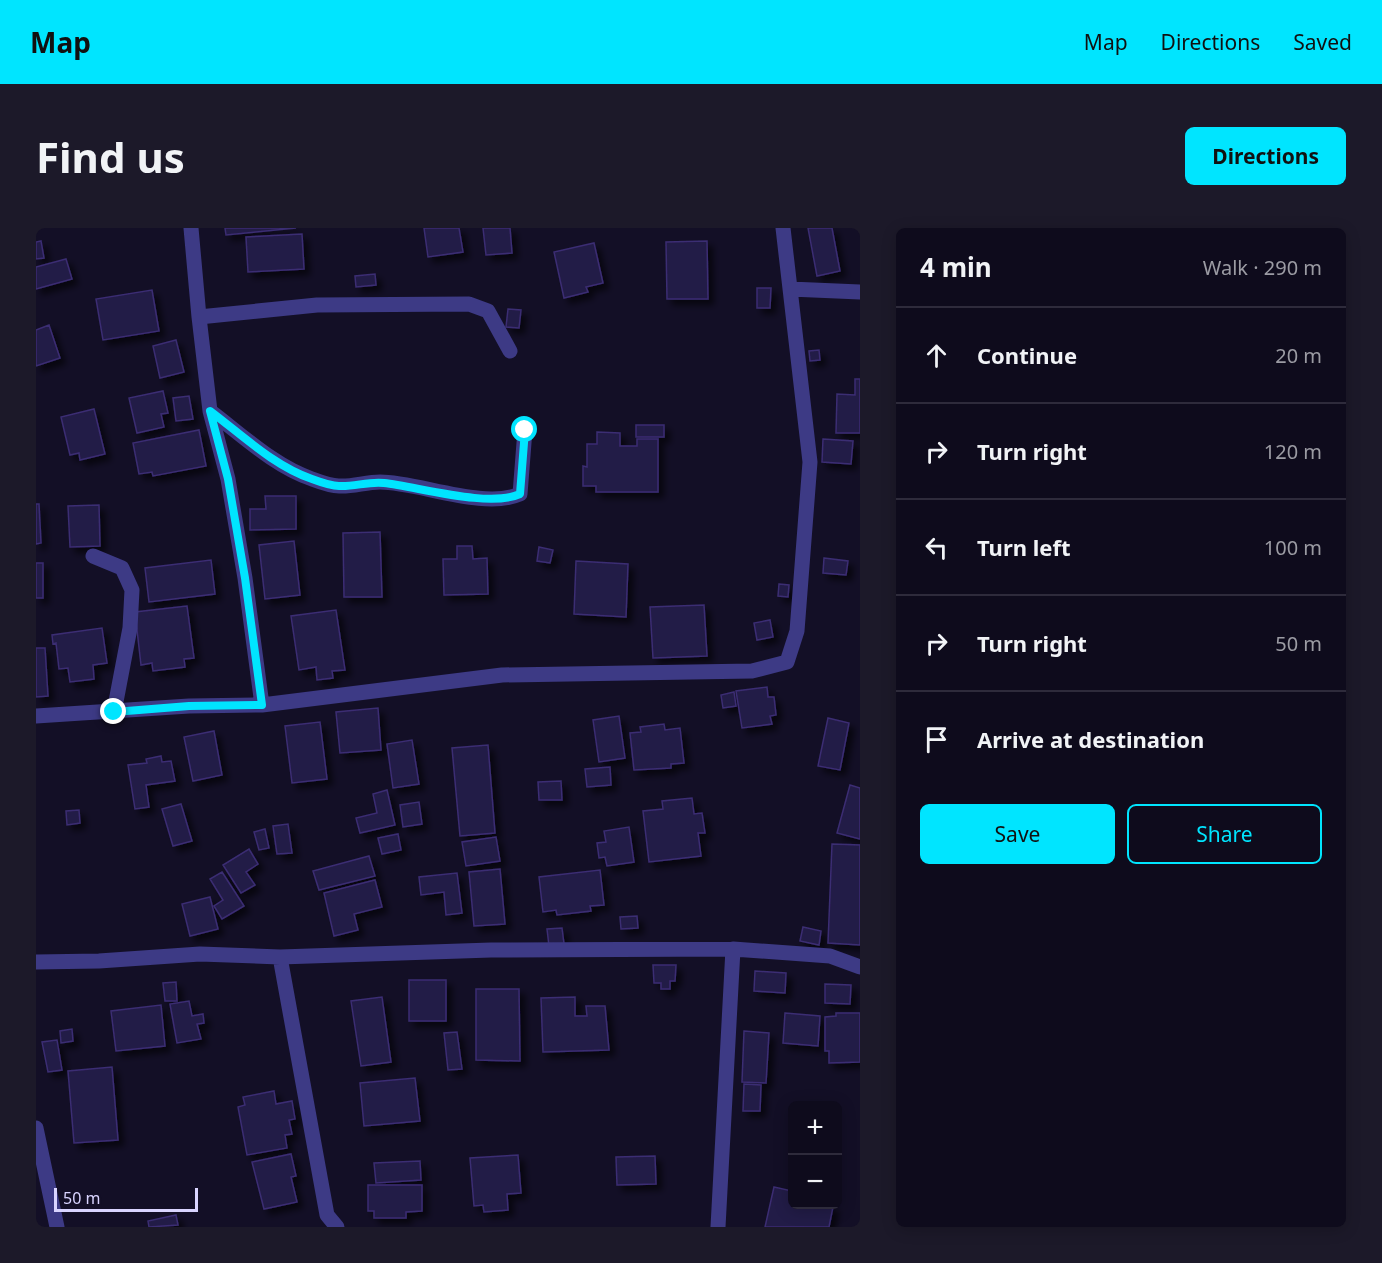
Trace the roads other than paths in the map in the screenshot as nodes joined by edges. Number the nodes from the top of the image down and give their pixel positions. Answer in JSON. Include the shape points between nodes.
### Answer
{"nodes":[{"id":1,"x":191,"y":228,"type":"edge"},
{"id":2,"x":783,"y":228,"type":"edge"},
{"id":3,"x":790,"y":289,"type":"junction"},
{"id":4,"x":860,"y":292,"type":"edge"},
{"id":5,"x":199,"y":317,"type":"junction"},
{"id":6,"x":510,"y":351,"type":"dead end"},
{"id":7,"x":210,"y":411,"type":"junction"},
{"id":8,"x":525,"y":430,"type":"dead end"},
{"id":9,"x":93,"y":556,"type":"dead end"},
{"id":10,"x":262,"y":705,"type":"junction"},
{"id":11,"x":114,"y":712,"type":"junction"},
{"id":12,"x":36,"y":716,"type":"edge"},
{"id":13,"x":733,"y":949,"type":"junction"},
{"id":14,"x":280,"y":957,"type":"junction"},
{"id":15,"x":36,"y":962,"type":"edge"},
{"id":16,"x":860,"y":967,"type":"edge"},
{"id":17,"x":36,"y":1128,"type":"edge"},
{"id":18,"x":57,"y":1227,"type":"edge"},
{"id":19,"x":338,"y":1227,"type":"edge"},
{"id":20,"x":718,"y":1227,"type":"edge"}],
"edges":[{"from":1,"to":5,"type":"street"},
{"from":2,"to":3,"type":"street"},
{"from":3,"to":4,"type":"street"},
{"from":3,"to":10,"type":"street","via":[[810,462],[797,631],[787,662],[752,670],[502,675]]},
{"from":5,"to":6,"type":"street","via":[[317,305],[469,304],[488,311]]},
{"from":5,"to":7,"type":"street"},
{"from":7,"to":8,"type":"street","via":[[282,465],[312,479],[338,486],[381,482],[509,499],[520,494]]},
{"from":7,"to":10,"type":"street","via":[[230,490]]},
{"from":9,"to":11,"type":"street","via":[[122,568],[132,590],[130,628]]},
{"from":10,"to":11,"type":"street"},
{"from":11,"to":12,"type":"street"},
{"from":13,"to":14,"type":"street","via":[[492,950]]},
{"from":13,"to":16,"type":"street","via":[[830,956]]},
{"from":13,"to":20,"type":"street"},
{"from":14,"to":15,"type":"street","via":[[200,954]]},
{"from":14,"to":19,"type":"street","via":[[327,1215]]},
{"from":17,"to":18,"type":"street"}]}
